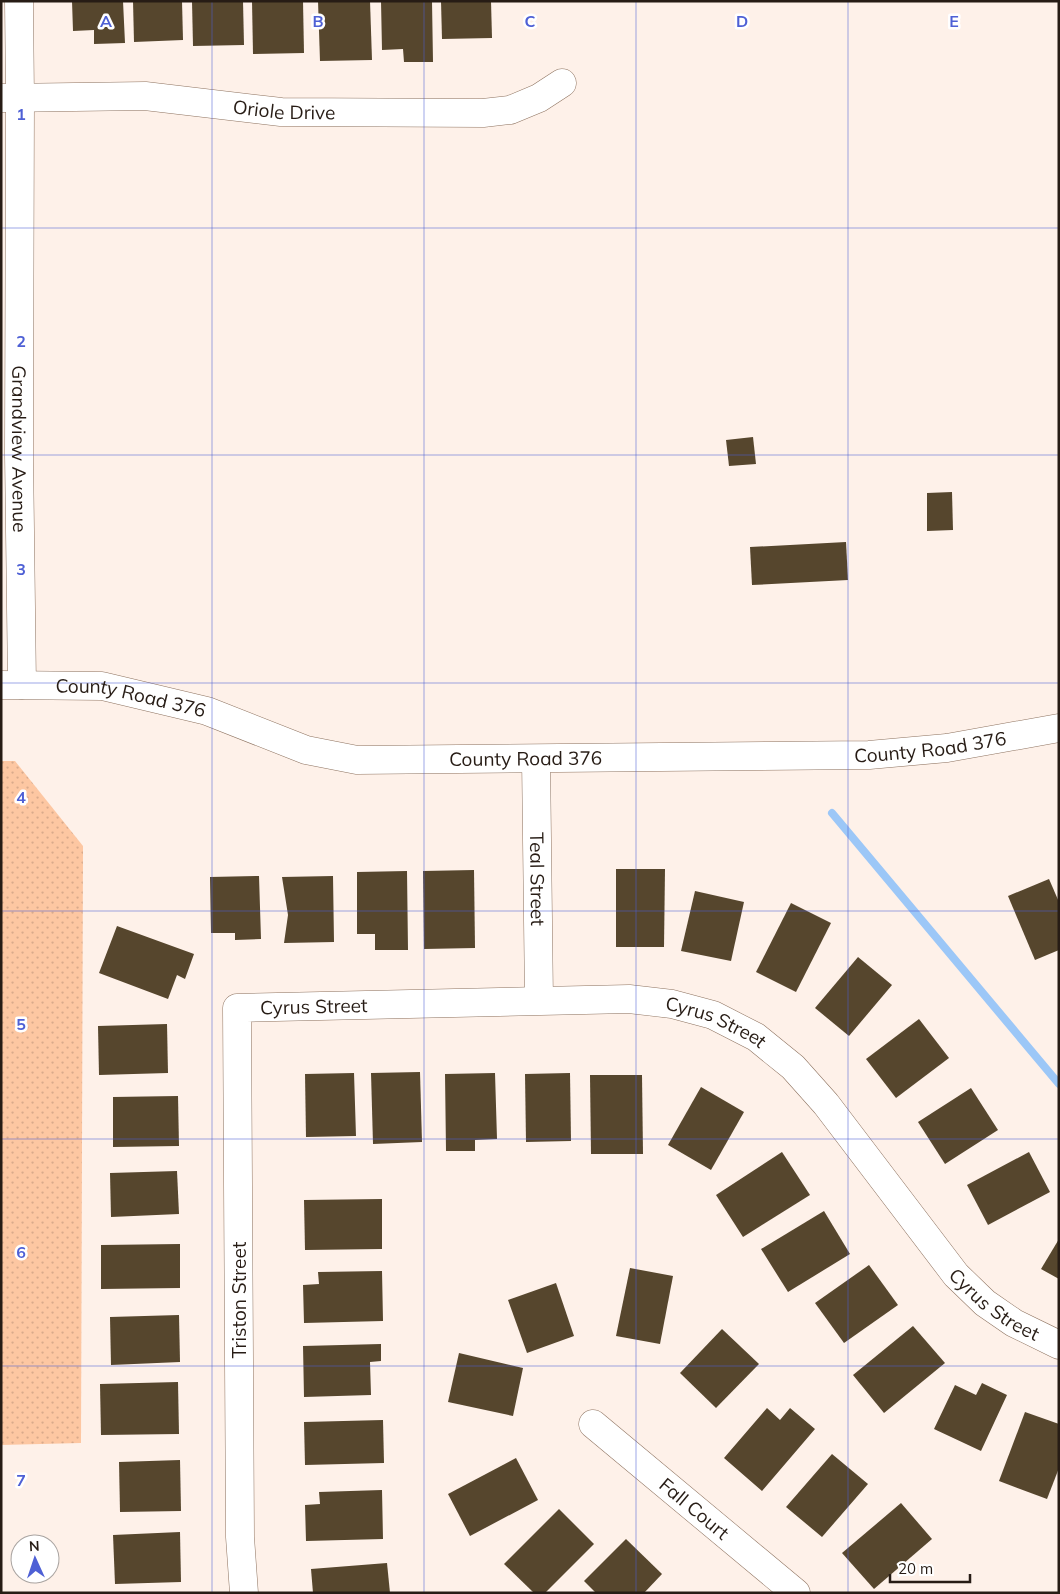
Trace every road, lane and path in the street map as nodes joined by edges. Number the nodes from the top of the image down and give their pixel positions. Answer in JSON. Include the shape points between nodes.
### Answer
{"nodes":[{"id":1,"x":19,"y":1,"type":"edge"},
{"id":2,"x":562,"y":83,"type":"dead end"},
{"id":3,"x":11,"y":98,"type":"edge"},
{"id":4,"x":10,"y":454,"type":"edge"},
{"id":5,"x":12,"y":685,"type":"edge"},
{"id":6,"x":1059,"y":728,"type":"edge"},
{"id":7,"x":536,"y":759,"type":"junction"},
{"id":8,"x":539,"y":1000,"type":"junction"},
{"id":9,"x":237,"y":1008,"type":"joint"},
{"id":10,"x":1059,"y":1346,"type":"edge"},
{"id":11,"x":593,"y":1424,"type":"dead end"},
{"id":12,"x":244,"y":1593,"type":"edge"},
{"id":13,"x":796,"y":1593,"type":"edge"}],
"edges":[{"from":1,"to":3,"type":"street","name":"Grandview Avenue"},
{"from":2,"to":3,"type":"street","name":"Oriole Drive","via":[[539,98],[510,110],[483,113],[281,112],[145,96]]},
{"from":3,"to":4,"type":"street","name":"Grandview Avenue"},
{"from":4,"to":5,"type":"street","name":"Grandview Avenue"},
{"from":5,"to":7,"type":"street","name":"County Road 376","via":[[102,686],[207,711],[306,750],[357,760]]},
{"from":6,"to":7,"type":"street","name":"County Road 376","via":[[947,748],[869,755]]},
{"from":7,"to":8,"type":"street","name":"Teal Street"},
{"from":8,"to":9,"type":"street","name":"Cyrus Street"},
{"from":8,"to":10,"type":"street","name":"Cyrus Street","via":[[629,999],[672,1004],[713,1015],[756,1037],[793,1067],[826,1104],[956,1275],[985,1303],[1014,1323]]},
{"from":9,"to":12,"type":"street","name":"Triston Street","via":[[240,1537]]},
{"from":11,"to":13,"type":"street","name":"Fall Court"}]}
